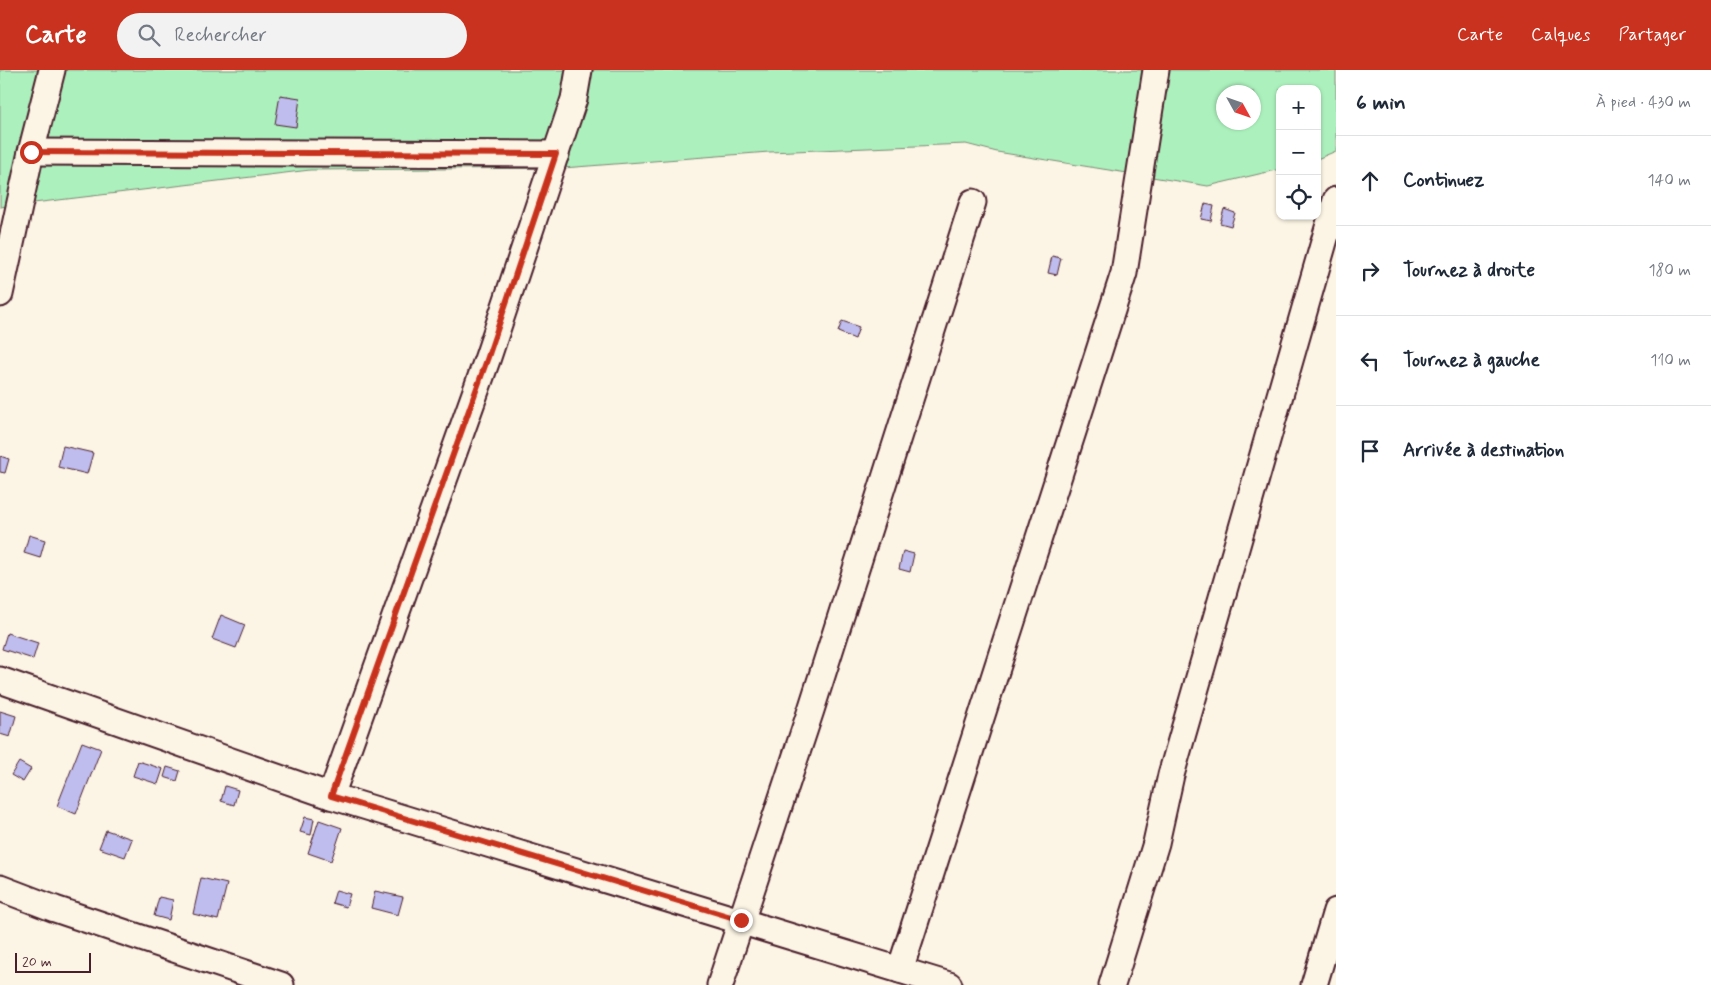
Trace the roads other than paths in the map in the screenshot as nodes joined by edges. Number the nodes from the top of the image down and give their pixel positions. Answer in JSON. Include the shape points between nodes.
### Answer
{"nodes":[{"id":1,"x":52,"y":70,"type":"edge"},
{"id":2,"x":579,"y":70,"type":"edge"},
{"id":3,"x":1156,"y":70,"type":"edge"},
{"id":4,"x":31,"y":152,"type":"junction"},
{"id":5,"x":556,"y":154,"type":"junction"},
{"id":6,"x":1336,"y":200,"type":"edge"},
{"id":7,"x":973,"y":202,"type":"dead end"},
{"id":8,"x":0,"y":294,"type":"edge"},
{"id":9,"x":0,"y":680,"type":"edge"},
{"id":10,"x":331,"y":796,"type":"junction"},
{"id":11,"x":0,"y":888,"type":"edge"},
{"id":12,"x":1336,"y":911,"type":"edge"},
{"id":13,"x":741,"y":920,"type":"junction"},
{"id":14,"x":900,"y":970,"type":"junction"},
{"id":15,"x":281,"y":985,"type":"edge"},
{"id":16,"x":720,"y":985,"type":"edge"},
{"id":17,"x":949,"y":985,"type":"edge"},
{"id":18,"x":1112,"y":985,"type":"edge"},
{"id":19,"x":1314,"y":985,"type":"edge"}],
"edges":[{"from":1,"to":4,"type":"street"},
{"from":2,"to":5,"type":"street","via":[[574,99]]},
{"from":3,"to":14,"type":"street","via":[[1124,273]]},
{"from":4,"to":5,"type":"street"},
{"from":4,"to":8,"type":"street"},
{"from":5,"to":10,"type":"street"},
{"from":6,"to":18,"type":"street","via":[[1171,775],[1156,843]]},
{"from":7,"to":13,"type":"street"},
{"from":9,"to":10,"type":"street"},
{"from":10,"to":13,"type":"street"},
{"from":11,"to":15,"type":"street"},
{"from":12,"to":19,"type":"street"},
{"from":13,"to":14,"type":"street"},
{"from":13,"to":16,"type":"street"},
{"from":14,"to":17,"type":"street"}]}
